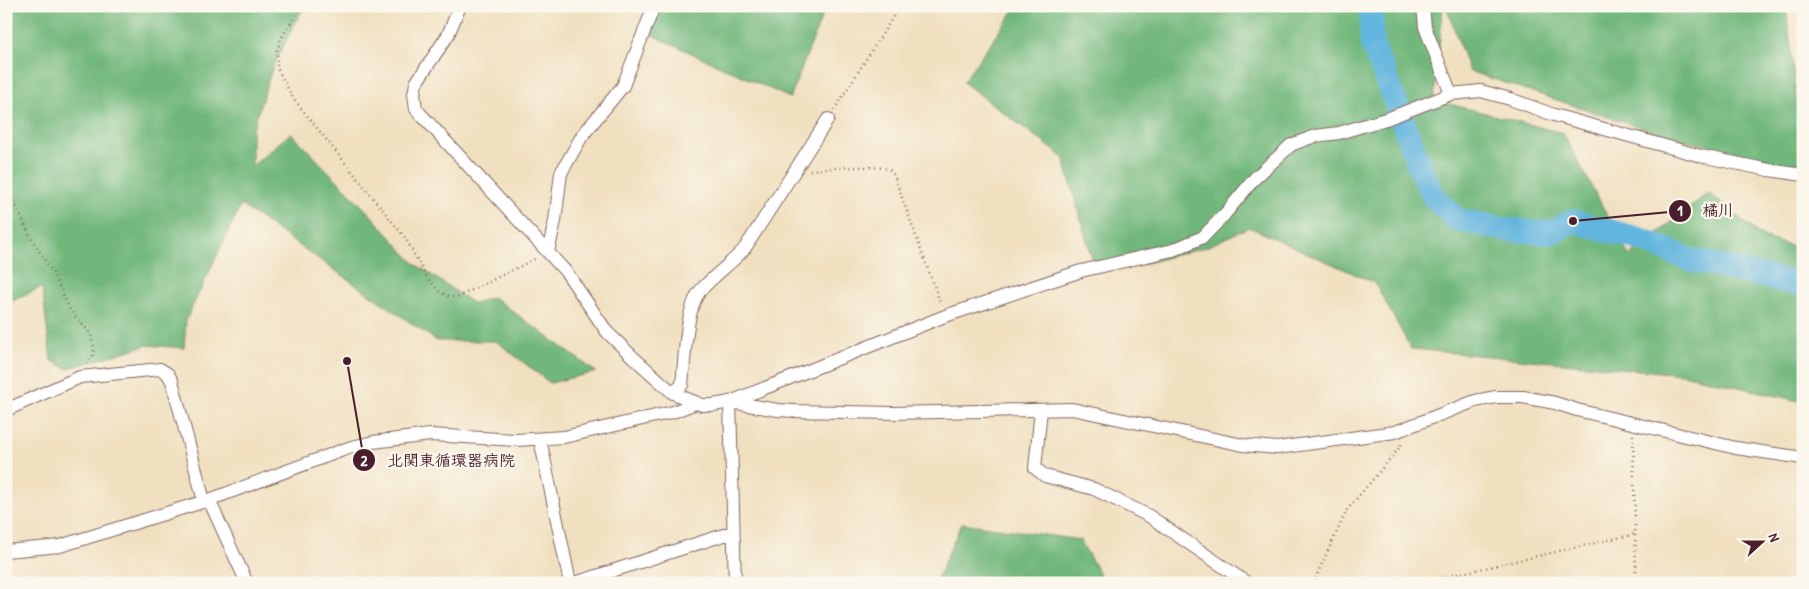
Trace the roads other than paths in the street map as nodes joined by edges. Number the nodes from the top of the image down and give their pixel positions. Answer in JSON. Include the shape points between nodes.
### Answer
{"nodes":[{"id":1,"x":460,"y":6,"type":"edge"},
{"id":2,"x":654,"y":6,"type":"edge"},
{"id":3,"x":1423,"y":6,"type":"edge"},
{"id":4,"x":1451,"y":94,"type":"junction"},
{"id":5,"x":828,"y":119,"type":"road end"},
{"id":6,"x":1803,"y":175,"type":"edge"},
{"id":7,"x":548,"y":252,"type":"junction"},
{"id":8,"x":673,"y":393,"type":"junction"},
{"id":9,"x":730,"y":402,"type":"junction"},
{"id":10,"x":696,"y":403,"type":"junction"},
{"id":11,"x":6,"y":410,"type":"edge"},
{"id":12,"x":1041,"y":410,"type":"junction"},
{"id":13,"x":540,"y":439,"type":"junction"},
{"id":14,"x":1803,"y":458,"type":"edge"},
{"id":15,"x":206,"y":500,"type":"junction"},
{"id":16,"x":733,"y":532,"type":"junction"},
{"id":17,"x":6,"y":551,"type":"edge"},
{"id":18,"x":247,"y":583,"type":"edge"},
{"id":19,"x":570,"y":583,"type":"edge"},
{"id":20,"x":575,"y":583,"type":"edge"},
{"id":21,"x":735,"y":583,"type":"edge"},
{"id":22,"x":1247,"y":583,"type":"edge"}],
"edges":[{"from":1,"to":7,"type":"street","via":[[448,35],[416,83],[416,109]]},
{"from":2,"to":7,"type":"street","via":[[623,86],[582,136],[561,173]]},
{"from":3,"to":4,"type":"street","via":[[1425,27]]},
{"from":4,"to":6,"type":"street","via":[[1481,91],[1701,156]]},
{"from":4,"to":9,"type":"street","via":[[1389,118],[1291,145],[1254,179],[1203,237],[1174,250],[1081,271],[944,316]]},
{"from":5,"to":8,"type":"street","via":[[745,248],[695,299],[688,320],[682,384]]},
{"from":7,"to":8,"type":"street","via":[[567,273],[607,332]]},
{"from":8,"to":10,"type":"street"},
{"from":9,"to":10,"type":"street"},
{"from":9,"to":12,"type":"street","via":[[794,411]]},
{"from":9,"to":16,"type":"street"},
{"from":10,"to":13,"type":"street","via":[[673,412],[564,437]]},
{"from":11,"to":15,"type":"street","via":[[80,377],[160,369],[172,381]]},
{"from":12,"to":14,"type":"street","via":[[1072,409],[1242,445],[1277,448],[1395,432],[1475,401],[1511,397],[1555,403],[1736,448]]},
{"from":12,"to":22,"type":"street","via":[[1035,468],[1045,476],[1094,489],[1149,516]]},
{"from":13,"to":15,"type":"street","via":[[430,435],[373,442],[350,447]]},
{"from":13,"to":19,"type":"street"},
{"from":15,"to":17,"type":"street","via":[[60,546]]},
{"from":15,"to":18,"type":"street"},
{"from":16,"to":20,"type":"street"},
{"from":16,"to":21,"type":"street"}]}
